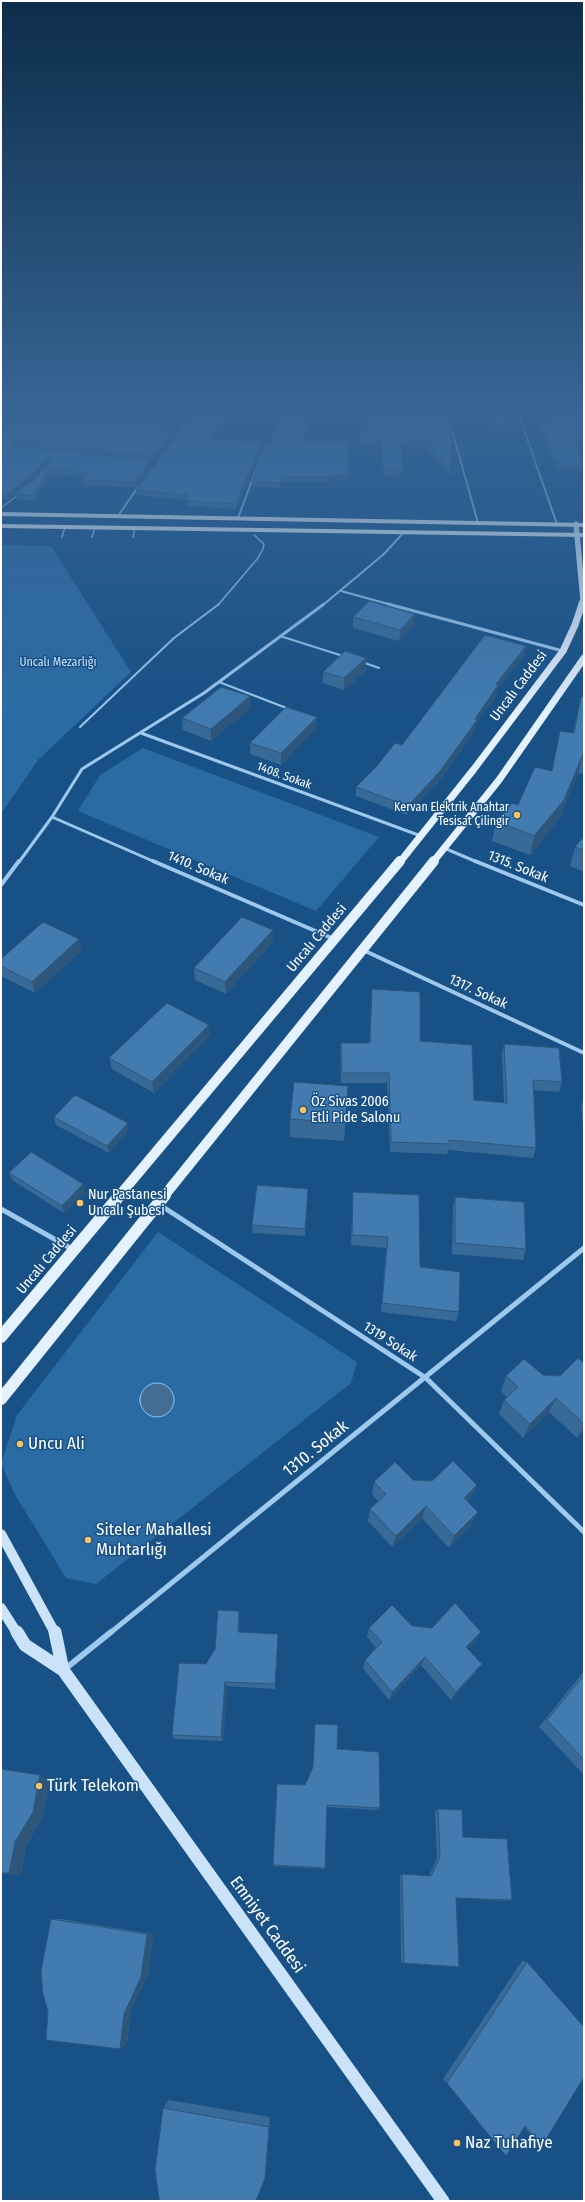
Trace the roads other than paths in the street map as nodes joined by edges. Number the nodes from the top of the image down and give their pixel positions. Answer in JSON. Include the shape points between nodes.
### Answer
{"nodes":[{"id":1,"x":122,"y":510,"type":"edge"},
{"id":2,"x":241,"y":510,"type":"edge"},
{"id":3,"x":474,"y":510,"type":"edge"},
{"id":4,"x":552,"y":510,"type":"edge"},
{"id":5,"x":1,"y":514,"type":"edge"},
{"id":6,"x":118,"y":516,"type":"junction"},
{"id":7,"x":238,"y":518,"type":"junction"},
{"id":8,"x":478,"y":523,"type":"junction"},
{"id":9,"x":557,"y":524,"type":"junction"},
{"id":10,"x":580,"y":524,"type":"edge"},
{"id":11,"x":1,"y":526,"type":"edge"},
{"id":12,"x":65,"y":526,"type":"junction"},
{"id":13,"x":95,"y":527,"type":"junction"},
{"id":14,"x":135,"y":528,"type":"junction"},
{"id":15,"x":404,"y":532,"type":"junction"},
{"id":16,"x":254,"y":535,"type":"dead end"},
{"id":17,"x":581,"y":535,"type":"edge"},
{"id":18,"x":62,"y":537,"type":"dead end"},
{"id":19,"x":92,"y":537,"type":"dead end"},
{"id":20,"x":133,"y":537,"type":"dead end"},
{"id":21,"x":341,"y":591,"type":"junction"},
{"id":22,"x":280,"y":636,"type":"junction"},
{"id":23,"x":563,"y":651,"type":"junction"},
{"id":24,"x":350,"y":658,"type":"edge"},
{"id":25,"x":584,"y":658,"type":"edge"},
{"id":26,"x":357,"y":661,"type":"edge"},
{"id":27,"x":379,"y":668,"type":"dead end"},
{"id":28,"x":219,"y":682,"type":"junction"},
{"id":29,"x":292,"y":710,"type":"edge"},
{"id":30,"x":80,"y":727,"type":"dead end"},
{"id":31,"x":141,"y":733,"type":"junction"},
{"id":32,"x":52,"y":817,"type":"junction"},
{"id":33,"x":421,"y":836,"type":"junction"},
{"id":34,"x":444,"y":848,"type":"junction"},
{"id":35,"x":1,"y":885,"type":"edge"},
{"id":36,"x":584,"y":905,"type":"edge"},
{"id":37,"x":334,"y":939,"type":"junction"},
{"id":38,"x":363,"y":950,"type":"junction"},
{"id":39,"x":584,"y":1053,"type":"edge"},
{"id":40,"x":158,"y":1203,"type":"junction"},
{"id":41,"x":1,"y":1209,"type":"edge"},
{"id":42,"x":584,"y":1248,"type":"edge"},
{"id":43,"x":74,"y":1250,"type":"junction"},
{"id":44,"x":1,"y":1336,"type":"edge"},
{"id":45,"x":426,"y":1378,"type":"junction"},
{"id":46,"x":1,"y":1399,"type":"edge"},
{"id":47,"x":584,"y":1532,"type":"edge"},
{"id":48,"x":1,"y":1534,"type":"edge"},
{"id":49,"x":1,"y":1608,"type":"edge"},
{"id":50,"x":63,"y":1670,"type":"junction"},
{"id":51,"x":442,"y":2201,"type":"edge"}],
"edges":[{"from":1,"to":6,"type":"street"},
{"from":2,"to":7,"type":"street"},
{"from":3,"to":8,"type":"street"},
{"from":4,"to":9,"type":"street"},
{"from":5,"to":6,"type":"highway"},
{"from":6,"to":7,"type":"highway"},
{"from":7,"to":8,"type":"highway"},
{"from":8,"to":9,"type":"highway"},
{"from":9,"to":10,"type":"highway"},
{"from":10,"to":17,"type":"main road","name":"Uncalı Caddesi"},
{"from":11,"to":12,"type":"highway"},
{"from":12,"to":13,"type":"highway"},
{"from":12,"to":18,"type":"lane"},
{"from":13,"to":14,"type":"highway"},
{"from":13,"to":19,"type":"lane"},
{"from":14,"to":15,"type":"highway"},
{"from":14,"to":20,"type":"lane"},
{"from":15,"to":17,"type":"highway"},
{"from":15,"to":21,"type":"street","via":[[384,554]]},
{"from":16,"to":30,"type":"lane","via":[[264,544],[263,549],[219,604],[174,638]]},
{"from":17,"to":23,"type":"main road","name":"Uncalı Caddesi","via":[[583,599]]},
{"from":21,"to":22,"type":"street"},
{"from":21,"to":23,"type":"street"},
{"from":22,"to":24,"type":"lane"},
{"from":22,"to":28,"type":"street"},
{"from":23,"to":33,"type":"main road","name":"Uncalı Caddesi"},
{"from":25,"to":34,"type":"main road","via":[[499,780]]},
{"from":26,"to":27,"type":"lane"},
{"from":28,"to":29,"type":"lane"},
{"from":28,"to":31,"type":"street"},
{"from":31,"to":32,"type":"street","via":[[82,770]]},
{"from":31,"to":33,"type":"street","name":"1408. Sokak"},
{"from":32,"to":35,"type":"street"},
{"from":32,"to":37,"type":"street","name":"1410. Sokak"},
{"from":33,"to":37,"type":"main road","name":"Uncalı Caddesi"},
{"from":34,"to":36,"type":"street","name":"1315. Sokak"},
{"from":34,"to":38,"type":"main road"},
{"from":37,"to":43,"type":"main road","name":"Uncalı Caddesi"},
{"from":38,"to":39,"type":"street","name":"1317. Sokak"},
{"from":38,"to":40,"type":"main road"},
{"from":40,"to":45,"type":"street","name":"1319 Sokak"},
{"from":40,"to":46,"type":"main road"},
{"from":41,"to":43,"type":"street"},
{"from":42,"to":45,"type":"street","name":"1310. Sokak"},
{"from":43,"to":44,"type":"main road","name":"Uncalı Caddesi"},
{"from":45,"to":47,"type":"street","name":"1319 Sokak"},
{"from":45,"to":50,"type":"street","name":"1310. Sokak"},
{"from":48,"to":50,"type":"street","name":"Emniyet Caddesi","via":[[56,1634]]},
{"from":49,"to":50,"type":"street","name":"Emniyet Caddesi","via":[[25,1645]]},
{"from":50,"to":51,"type":"street","name":"Emniyet Caddesi"}]}
